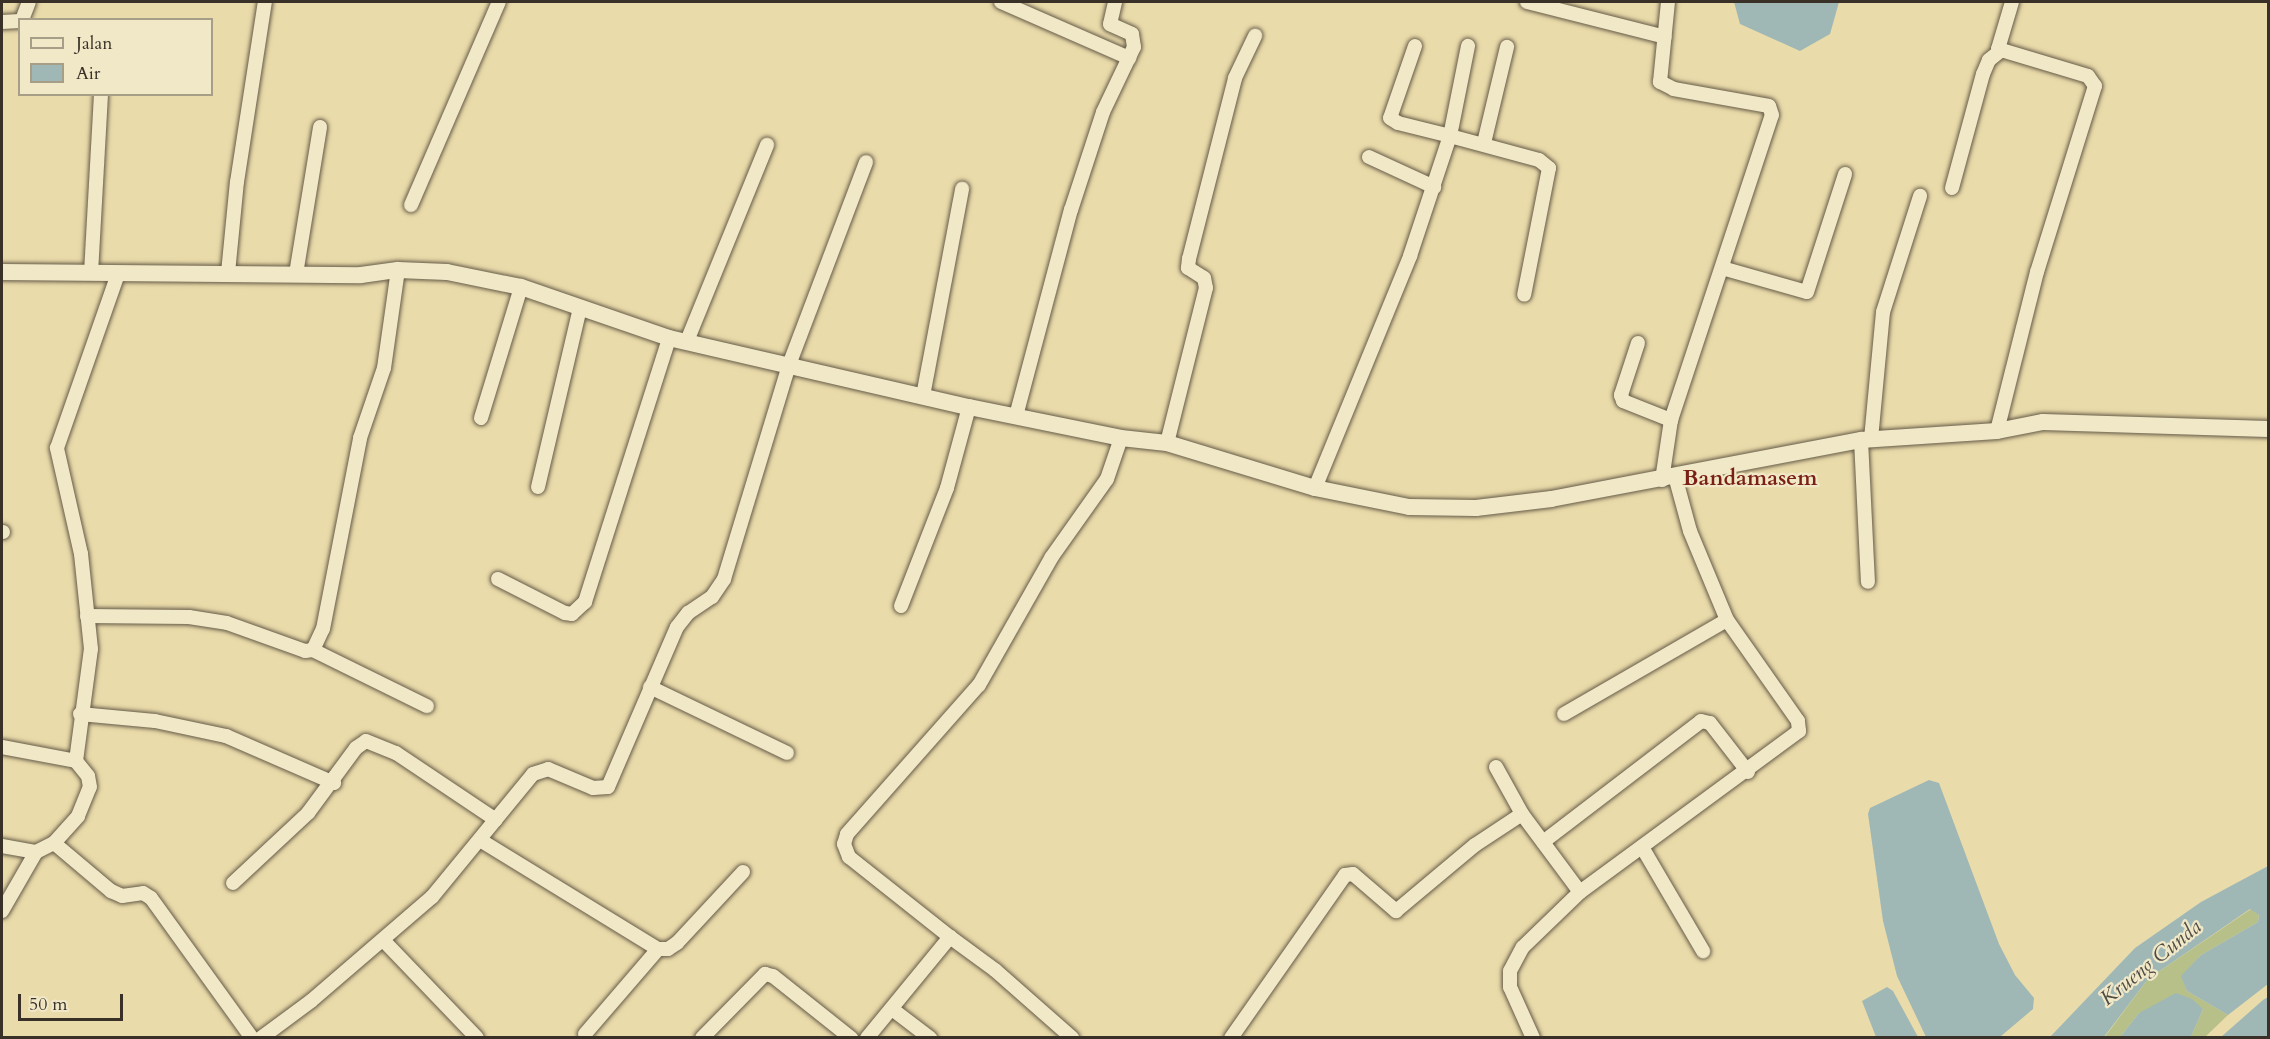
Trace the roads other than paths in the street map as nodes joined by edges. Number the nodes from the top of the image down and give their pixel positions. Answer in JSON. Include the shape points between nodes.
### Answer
{"nodes":[{"id":1,"x":29,"y":2,"type":"edge"},
{"id":2,"x":265,"y":2,"type":"edge"},
{"id":3,"x":499,"y":2,"type":"edge"},
{"id":4,"x":1000,"y":2,"type":"edge"},
{"id":5,"x":1115,"y":2,"type":"edge"},
{"id":6,"x":1527,"y":2,"type":"edge"},
{"id":7,"x":1668,"y":2,"type":"edge"},
{"id":8,"x":2012,"y":2,"type":"edge"},
{"id":9,"x":23,"y":18,"type":"edge"},
{"id":10,"x":18,"y":20,"type":"edge"},
{"id":11,"x":2,"y":22,"type":"edge"},
{"id":12,"x":1255,"y":36,"type":"dead end"},
{"id":13,"x":1665,"y":37,"type":"junction"},
{"id":14,"x":1415,"y":46,"type":"dead end"},
{"id":15,"x":1468,"y":46,"type":"dead end"},
{"id":16,"x":1506,"y":47,"type":"dead end"},
{"id":17,"x":2000,"y":51,"type":"junction"},
{"id":18,"x":1129,"y":58,"type":"junction"},
{"id":19,"x":101,"y":96,"type":"edge"},
{"id":20,"x":320,"y":127,"type":"dead end"},
{"id":21,"x":1450,"y":136,"type":"junction"},
{"id":22,"x":1484,"y":143,"type":"junction"},
{"id":23,"x":767,"y":145,"type":"dead end"},
{"id":24,"x":1368,"y":157,"type":"dead end"},
{"id":25,"x":866,"y":162,"type":"dead end"},
{"id":26,"x":1845,"y":174,"type":"dead end"},
{"id":27,"x":1434,"y":187,"type":"junction"},
{"id":28,"x":1952,"y":188,"type":"dead end"},
{"id":29,"x":962,"y":189,"type":"dead end"},
{"id":30,"x":1920,"y":196,"type":"dead end"},
{"id":31,"x":411,"y":205,"type":"dead end"},
{"id":32,"x":1722,"y":268,"type":"junction"},
{"id":33,"x":398,"y":270,"type":"junction"},
{"id":34,"x":2,"y":272,"type":"edge"},
{"id":35,"x":91,"y":273,"type":"junction"},
{"id":36,"x":228,"y":273,"type":"junction"},
{"id":37,"x":118,"y":274,"type":"junction"},
{"id":38,"x":296,"y":274,"type":"junction"},
{"id":39,"x":520,"y":287,"type":"junction"},
{"id":40,"x":1524,"y":295,"type":"dead end"},
{"id":41,"x":580,"y":308,"type":"junction"},
{"id":42,"x":669,"y":338,"type":"junction"},
{"id":43,"x":687,"y":341,"type":"junction"},
{"id":44,"x":1638,"y":343,"type":"dead end"},
{"id":45,"x":789,"y":365,"type":"junction"},
{"id":46,"x":923,"y":396,"type":"junction"},
{"id":47,"x":969,"y":407,"type":"junction"},
{"id":48,"x":1016,"y":416,"type":"junction"},
{"id":49,"x":481,"y":418,"type":"dead end"},
{"id":50,"x":1671,"y":420,"type":"junction"},
{"id":51,"x":2268,"y":429,"type":"edge"},
{"id":52,"x":1997,"y":431,"type":"junction"},
{"id":53,"x":1121,"y":438,"type":"junction"},
{"id":54,"x":1866,"y":440,"type":"junction"},
{"id":55,"x":1167,"y":443,"type":"junction"},
{"id":56,"x":1668,"y":478,"type":"junction"},
{"id":57,"x":538,"y":487,"type":"dead end"},
{"id":58,"x":1315,"y":488,"type":"junction"},
{"id":59,"x":498,"y":579,"type":"dead end"},
{"id":60,"x":1868,"y":582,"type":"dead end"},
{"id":61,"x":901,"y":606,"type":"dead end"},
{"id":62,"x":87,"y":616,"type":"junction"},
{"id":63,"x":1727,"y":620,"type":"junction"},
{"id":64,"x":313,"y":650,"type":"junction"},
{"id":65,"x":650,"y":687,"type":"junction"},
{"id":66,"x":427,"y":706,"type":"dead end"},
{"id":67,"x":80,"y":714,"type":"junction"},
{"id":68,"x":1564,"y":714,"type":"dead end"},
{"id":69,"x":2,"y":747,"type":"edge"},
{"id":70,"x":787,"y":753,"type":"dead end"},
{"id":71,"x":76,"y":761,"type":"junction"},
{"id":72,"x":1496,"y":767,"type":"dead end"},
{"id":73,"x":1748,"y":772,"type":"junction"},
{"id":74,"x":334,"y":783,"type":"junction"},
{"id":75,"x":1522,"y":814,"type":"junction"},
{"id":76,"x":496,"y":820,"type":"junction"},
{"id":77,"x":480,"y":840,"type":"junction"},
{"id":78,"x":1543,"y":842,"type":"junction"},
{"id":79,"x":54,"y":843,"type":"junction"},
{"id":80,"x":2,"y":846,"type":"edge"},
{"id":81,"x":1642,"y":847,"type":"junction"},
{"id":82,"x":36,"y":852,"type":"junction"},
{"id":83,"x":743,"y":872,"type":"dead end"},
{"id":84,"x":233,"y":883,"type":"dead end"},
{"id":85,"x":1580,"y":892,"type":"junction"},
{"id":86,"x":2,"y":911,"type":"edge"},
{"id":87,"x":950,"y":937,"type":"junction"},
{"id":88,"x":384,"y":941,"type":"junction"},
{"id":89,"x":658,"y":949,"type":"junction"},
{"id":90,"x":1703,"y":951,"type":"dead end"},
{"id":91,"x":892,"y":1009,"type":"junction"},
{"id":92,"x":282,"y":1033,"type":"edge"},
{"id":93,"x":585,"y":1034,"type":"dead end"},
{"id":94,"x":252,"y":1038,"type":"edge"},
{"id":95,"x":261,"y":1038,"type":"edge"},
{"id":96,"x":477,"y":1038,"type":"edge"},
{"id":97,"x":702,"y":1038,"type":"edge"},
{"id":98,"x":851,"y":1038,"type":"edge"},
{"id":99,"x":867,"y":1038,"type":"edge"},
{"id":100,"x":930,"y":1038,"type":"edge"},
{"id":101,"x":1072,"y":1038,"type":"edge"},
{"id":102,"x":1231,"y":1038,"type":"edge"},
{"id":103,"x":1533,"y":1038,"type":"edge"}],
"edges":[{"from":1,"to":9,"type":"street"},
{"from":2,"to":36,"type":"street","via":[[237,182]]},
{"from":3,"to":31,"type":"street"},
{"from":4,"to":18,"type":"street"},
{"from":5,"to":18,"type":"street","via":[[1109,22],[1132,34],[1134,47]]},
{"from":6,"to":13,"type":"street"},
{"from":7,"to":13,"type":"street"},
{"from":8,"to":17,"type":"street","via":[[1997,45]]},
{"from":10,"to":11,"type":"street"},
{"from":12,"to":55,"type":"street","via":[[1235,78],[1188,259],[1188,268],[1204,278],[1206,288]]},
{"from":13,"to":32,"type":"street","via":[[1659,78],[1664,85],[1768,106],[1772,112]]},
{"from":14,"to":21,"type":"street","via":[[1390,118]]},
{"from":15,"to":21,"type":"street"},
{"from":16,"to":22,"type":"street"},
{"from":17,"to":28,"type":"street","via":[[1989,60],[1983,74]]},
{"from":17,"to":52,"type":"street","via":[[2088,76],[2095,86],[2037,272]]},
{"from":18,"to":48,"type":"street","via":[[1103,112],[1071,210]]},
{"from":19,"to":35,"type":"street"},
{"from":20,"to":38,"type":"street"},
{"from":21,"to":22,"type":"street"},
{"from":21,"to":27,"type":"street"},
{"from":22,"to":40,"type":"street","via":[[1539,160],[1549,168]]},
{"from":23,"to":43,"type":"street"},
{"from":24,"to":27,"type":"street"},
{"from":25,"to":45,"type":"street"},
{"from":26,"to":32,"type":"street","via":[[1807,292]]},
{"from":27,"to":58,"type":"street"},
{"from":29,"to":46,"type":"street"},
{"from":30,"to":54,"type":"street","via":[[1881,321]]},
{"from":32,"to":50,"type":"street"},
{"from":33,"to":38,"type":"street","via":[[361,275]]},
{"from":33,"to":39,"type":"street","via":[[447,272]]},
{"from":33,"to":64,"type":"street","via":[[384,368],[360,438],[323,629]]},
{"from":34,"to":35,"type":"street"},
{"from":35,"to":37,"type":"street"},
{"from":36,"to":37,"type":"street"},
{"from":36,"to":38,"type":"street"},
{"from":37,"to":62,"type":"street","via":[[57,448],[81,554]]},
{"from":39,"to":41,"type":"street"},
{"from":39,"to":49,"type":"street"},
{"from":41,"to":42,"type":"street"},
{"from":41,"to":57,"type":"street"},
{"from":42,"to":43,"type":"street"},
{"from":42,"to":59,"type":"street","via":[[585,602],[572,614],[565,613]]},
{"from":43,"to":45,"type":"street"},
{"from":44,"to":50,"type":"street","via":[[1621,394],[1623,400]]},
{"from":45,"to":46,"type":"street"},
{"from":45,"to":65,"type":"street","via":[[724,579],[712,597],[688,613],[677,627]]},
{"from":46,"to":47,"type":"street"},
{"from":47,"to":48,"type":"street"},
{"from":47,"to":61,"type":"street","via":[[947,488]]},
{"from":48,"to":53,"type":"street"},
{"from":50,"to":56,"type":"street"},
{"from":51,"to":52,"type":"street","via":[[2043,422]]},
{"from":52,"to":54,"type":"street"},
{"from":53,"to":55,"type":"street"},
{"from":53,"to":87,"type":"street","via":[[1107,479],[1051,558],[979,685],[847,834],[844,844],[849,857]]},
{"from":54,"to":56,"type":"street"},
{"from":54,"to":60,"type":"street"},
{"from":55,"to":58,"type":"street"},
{"from":56,"to":58,"type":"street","via":[[1551,500],[1436,509],[1381,503]]},
{"from":56,"to":63,"type":"street"},
{"from":62,"to":64,"type":"street","via":[[170,616],[227,623],[305,651]]},
{"from":62,"to":67,"type":"street","via":[[91,650]]},
{"from":63,"to":68,"type":"street"},
{"from":63,"to":73,"type":"street","via":[[1800,725],[1798,733]]},
{"from":64,"to":66,"type":"street"},
{"from":65,"to":70,"type":"street"},
{"from":65,"to":76,"type":"street","via":[[608,787],[593,788],[541,768]]},
{"from":67,"to":71,"type":"street"},
{"from":67,"to":74,"type":"street","via":[[154,721],[226,736]]},
{"from":69,"to":71,"type":"street"},
{"from":71,"to":79,"type":"street","via":[[88,776],[90,787],[78,816]]},
{"from":72,"to":75,"type":"street"},
{"from":73,"to":78,"type":"street","via":[[1710,723],[1701,721]]},
{"from":73,"to":81,"type":"street"},
{"from":74,"to":76,"type":"street","via":[[356,748],[366,741],[376,742]]},
{"from":74,"to":84,"type":"street","via":[[292,829]]},
{"from":75,"to":78,"type":"street"},
{"from":75,"to":102,"type":"street","via":[[1475,845],[1396,911],[1353,874],[1346,874]]},
{"from":76,"to":77,"type":"street"},
{"from":77,"to":88,"type":"street","via":[[432,897]]},
{"from":77,"to":89,"type":"street"},
{"from":78,"to":85,"type":"street"},
{"from":79,"to":82,"type":"street"},
{"from":79,"to":94,"type":"street","via":[[111,891],[122,896],[143,893],[151,897]]},
{"from":80,"to":82,"type":"street"},
{"from":81,"to":85,"type":"street"},
{"from":81,"to":90,"type":"street"},
{"from":82,"to":86,"type":"street"},
{"from":83,"to":89,"type":"street","via":[[677,943],[668,950]]},
{"from":85,"to":103,"type":"street","via":[[1523,947],[1510,971],[1510,987]]},
{"from":87,"to":91,"type":"street"},
{"from":87,"to":101,"type":"street","via":[[995,970]]},
{"from":88,"to":92,"type":"street"},
{"from":88,"to":96,"type":"street"},
{"from":89,"to":93,"type":"street"},
{"from":91,"to":99,"type":"street"},
{"from":91,"to":100,"type":"street"},
{"from":92,"to":95,"type":"street"},
{"from":97,"to":98,"type":"street","via":[[765,974],[773,976]]}]}
